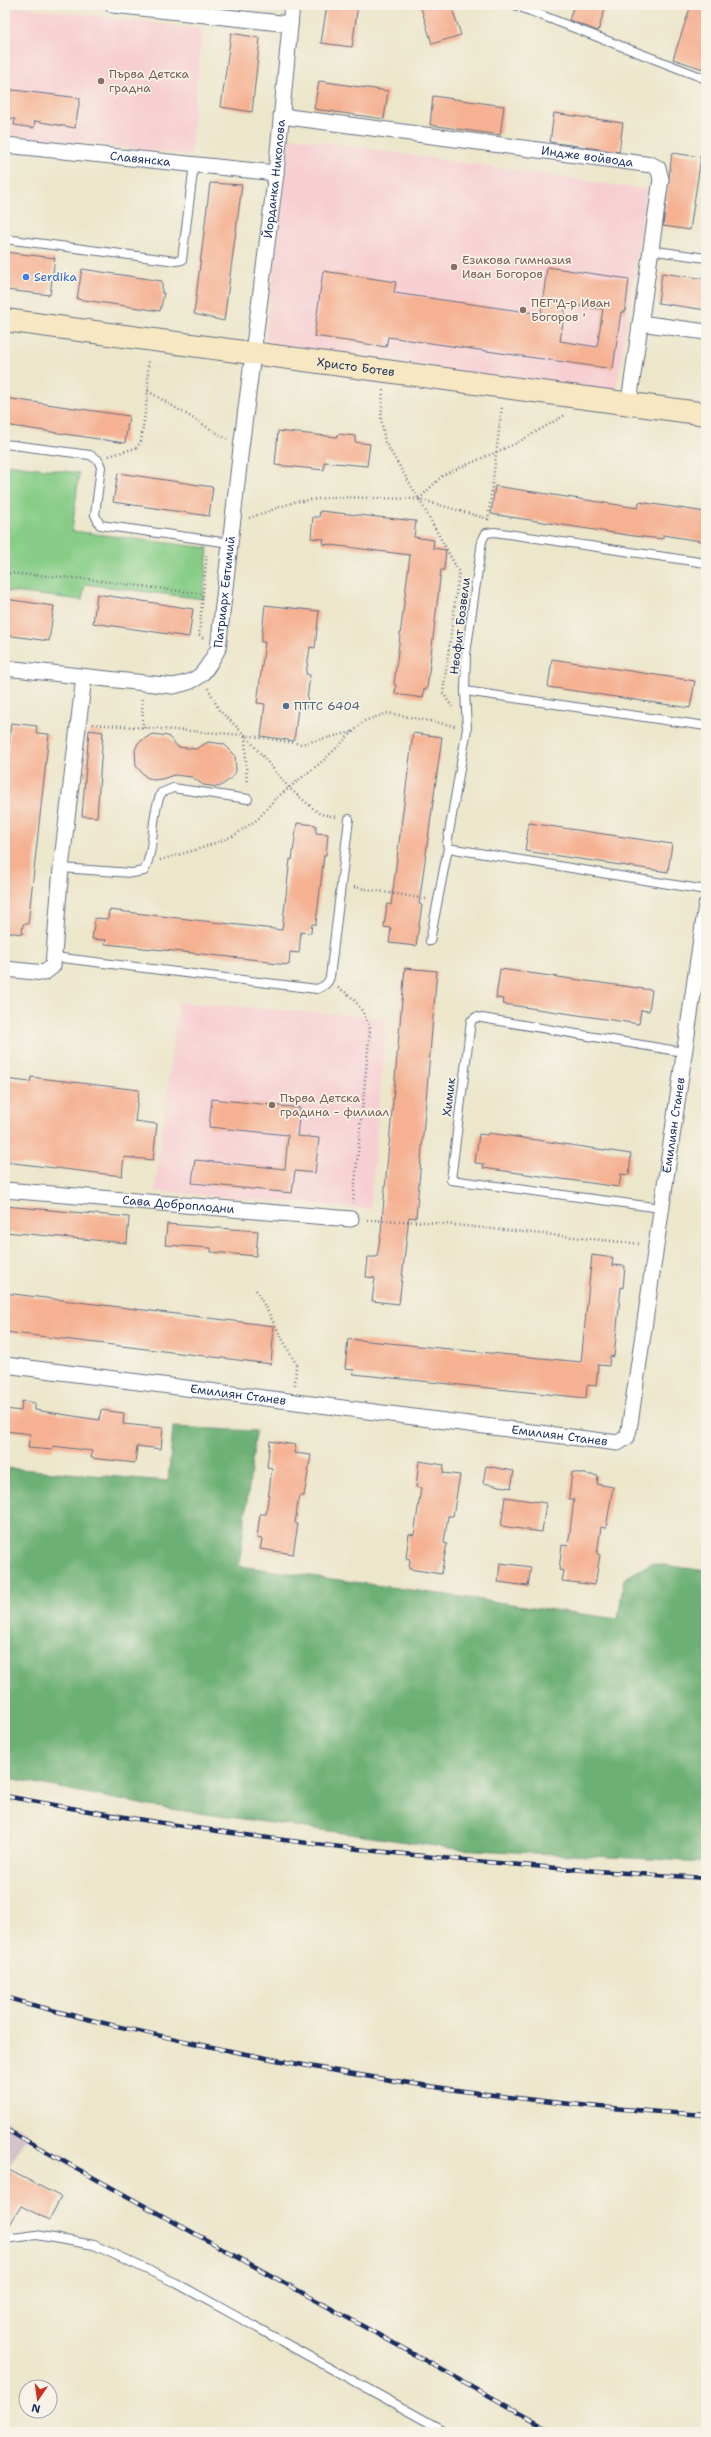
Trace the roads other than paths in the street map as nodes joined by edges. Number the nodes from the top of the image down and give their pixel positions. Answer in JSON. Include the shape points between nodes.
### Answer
{"nodes":[{"id":1,"x":113,"y":5,"type":"edge"},
{"id":2,"x":292,"y":5,"type":"edge"},
{"id":3,"x":515,"y":5,"type":"edge"},
{"id":4,"x":211,"y":10,"type":"edge"},
{"id":5,"x":290,"y":24,"type":"junction"},
{"id":6,"x":706,"y":78,"type":"edge"},
{"id":7,"x":281,"y":116,"type":"junction"},
{"id":8,"x":5,"y":145,"type":"edge"},
{"id":9,"x":194,"y":164,"type":"junction"},
{"id":10,"x":276,"y":173,"type":"junction"},
{"id":11,"x":5,"y":238,"type":"edge"},
{"id":12,"x":649,"y":250,"type":"junction"},
{"id":13,"x":706,"y":258,"type":"edge"},
{"id":14,"x":5,"y":320,"type":"edge"},
{"id":15,"x":640,"y":323,"type":"junction"},
{"id":16,"x":706,"y":332,"type":"edge"},
{"id":17,"x":253,"y":352,"type":"junction"},
{"id":18,"x":629,"y":402,"type":"junction"},
{"id":19,"x":706,"y":414,"type":"edge"},
{"id":20,"x":5,"y":444,"type":"edge"},
{"id":21,"x":230,"y":543,"type":"junction"},
{"id":22,"x":706,"y":562,"type":"edge"},
{"id":23,"x":5,"y":668,"type":"edge"},
{"id":24,"x":84,"y":677,"type":"junction"},
{"id":25,"x":465,"y":691,"type":"junction"},
{"id":26,"x":706,"y":726,"type":"edge"},
{"id":27,"x":248,"y":799,"type":"road end"},
{"id":28,"x":349,"y":819,"type":"road end"},
{"id":29,"x":448,"y":848,"type":"junction"},
{"id":30,"x":61,"y":868,"type":"junction"},
{"id":31,"x":706,"y":890,"type":"edge"},
{"id":32,"x":706,"y":905,"type":"edge"},
{"id":33,"x":430,"y":941,"type":"dead end"},
{"id":34,"x":54,"y":957,"type":"junction"},
{"id":35,"x":5,"y":969,"type":"edge"},
{"id":36,"x":683,"y":1052,"type":"junction"},
{"id":37,"x":5,"y":1190,"type":"edge"},
{"id":38,"x":661,"y":1208,"type":"junction"},
{"id":39,"x":352,"y":1218,"type":"road end"},
{"id":40,"x":5,"y":1365,"type":"edge"},
{"id":41,"x":5,"y":2239,"type":"edge"},
{"id":42,"x":446,"y":2432,"type":"edge"}],
"edges":[{"from":1,"to":4,"type":"street"},
{"from":2,"to":5,"type":"street","name":"Йорданка Николова"},
{"from":3,"to":6,"type":"lane"},
{"from":4,"to":5,"type":"street"},
{"from":5,"to":7,"type":"street","name":"Йорданка Николова"},
{"from":7,"to":10,"type":"street","name":"Йорданка Николова"},
{"from":7,"to":12,"type":"street","name":"Индже войвода","via":[[652,165],[658,168],[661,179]]},
{"from":8,"to":9,"type":"street","name":"Славянска"},
{"from":9,"to":10,"type":"street","name":"Славянска"},
{"from":9,"to":11,"type":"lane","via":[[182,260]]},
{"from":10,"to":17,"type":"street","name":"Йорданка Николова"},
{"from":12,"to":13,"type":"lane"},
{"from":12,"to":15,"type":"street","name":"Индже войвода"},
{"from":14,"to":17,"type":"street","name":"Христо Ботев"},
{"from":15,"to":16,"type":"street"},
{"from":15,"to":18,"type":"street","name":"Индже войвода"},
{"from":17,"to":18,"type":"street","name":"Христо Ботев"},
{"from":17,"to":21,"type":"street","name":"Патриарх Евтимий"},
{"from":18,"to":19,"type":"street","name":"Христо Ботев"},
{"from":20,"to":21,"type":"lane","via":[[90,455],[98,460],[101,467],[95,515],[100,525]]},
{"from":21,"to":24,"type":"street","name":"Патриарх Евтимий","via":[[218,649],[203,676],[189,683],[173,686]]},
{"from":22,"to":25,"type":"lane","name":"Неофит Бозвели","via":[[494,532],[486,533],[482,541]]},
{"from":23,"to":24,"type":"street"},
{"from":24,"to":30,"type":"street"},
{"from":25,"to":26,"type":"lane"},
{"from":25,"to":29,"type":"lane","name":"Неофит Бозвели","via":[[468,729]]},
{"from":27,"to":30,"type":"lane","via":[[173,788],[161,793],[155,807],[148,863],[144,871],[132,873]]},
{"from":28,"to":34,"type":"lane","via":[[328,983],[317,989]]},
{"from":29,"to":31,"type":"lane"},
{"from":29,"to":33,"type":"lane","name":"Неофит Бозвели"},
{"from":30,"to":34,"type":"street"},
{"from":32,"to":36,"type":"street","name":"Емилиян Станев"},
{"from":34,"to":35,"type":"street","via":[[51,970],[44,973]]},
{"from":36,"to":38,"type":"street","name":"Емилиян Станев"},
{"from":36,"to":38,"type":"lane","name":"Химик","via":[[476,1017],[471,1021],[451,1180]]},
{"from":37,"to":39,"type":"street","name":"Сава Доброплодни"},
{"from":38,"to":40,"type":"street","name":"Емилиян Станев","via":[[629,1430],[618,1443]]},
{"from":41,"to":42,"type":"lane","via":[[36,2235],[94,2245],[176,2283]]}]}
